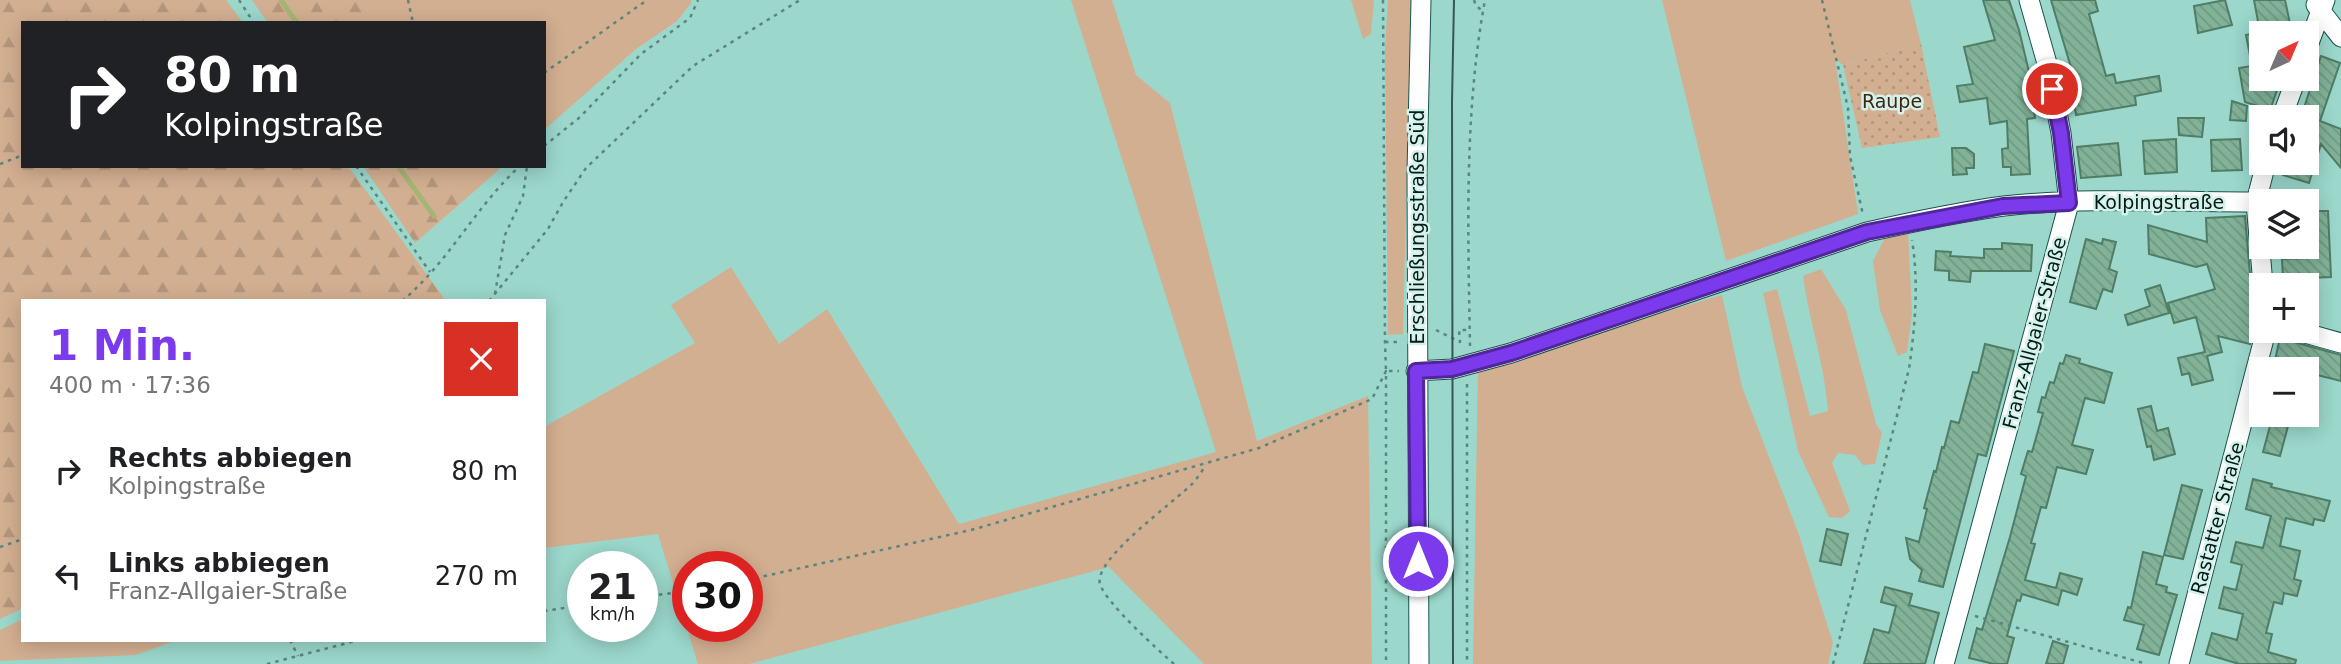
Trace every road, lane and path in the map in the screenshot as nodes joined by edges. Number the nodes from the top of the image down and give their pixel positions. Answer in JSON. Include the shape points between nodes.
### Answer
{"nodes":[{"id":1,"x":239,"y":0,"type":"edge"},
{"id":2,"x":408,"y":0,"type":"edge"},
{"id":3,"x":647,"y":0,"type":"edge"},
{"id":4,"x":698,"y":0,"type":"edge"},
{"id":5,"x":800,"y":0,"type":"edge"},
{"id":6,"x":1383,"y":0,"type":"edge"},
{"id":7,"x":1421,"y":0,"type":"edge"},
{"id":8,"x":1474,"y":0,"type":"edge"},
{"id":9,"x":1485,"y":0,"type":"edge"},
{"id":10,"x":1822,"y":0,"type":"edge"},
{"id":11,"x":2029,"y":0,"type":"edge"},
{"id":12,"x":2319,"y":4,"type":"edge"},
{"id":13,"x":1483,"y":11,"type":"junction"},
{"id":14,"x":253,"y":21,"type":"edge"},
{"id":15,"x":413,"y":21,"type":"edge"},
{"id":16,"x":2314,"y":21,"type":"edge"},
{"id":17,"x":2341,"y":37,"type":"edge"},
{"id":18,"x":546,"y":72,"type":"edge"},
{"id":19,"x":546,"y":144,"type":"edge"},
{"id":20,"x":21,"y":156,"type":"edge"},
{"id":21,"x":0,"y":164,"type":"edge"},
{"id":22,"x":357,"y":168,"type":"edge"},
{"id":23,"x":518,"y":168,"type":"edge"},
{"id":24,"x":527,"y":168,"type":"edge"},
{"id":25,"x":2249,"y":202,"type":"edge"},
{"id":26,"x":2069,"y":203,"type":"junction"},
{"id":27,"x":1909,"y":223,"type":"junction"},
{"id":28,"x":1867,"y":232,"type":"junction"},
{"id":29,"x":430,"y":272,"type":"junction"},
{"id":30,"x":494,"y":296,"type":"junction"},
{"id":31,"x":404,"y":299,"type":"edge"},
{"id":32,"x":491,"y":299,"type":"edge"},
{"id":33,"x":2319,"y":337,"type":"edge"},
{"id":34,"x":2263,"y":343,"type":"edge"},
{"id":35,"x":2341,"y":343,"type":"edge"},
{"id":36,"x":1470,"y":364,"type":"junction"},
{"id":37,"x":1386,"y":371,"type":"junction"},
{"id":38,"x":1416,"y":371,"type":"junction"},
{"id":39,"x":1206,"y":465,"type":"junction"},
{"id":40,"x":21,"y":540,"type":"edge"},
{"id":41,"x":0,"y":547,"type":"edge"},
{"id":42,"x":763,"y":576,"type":"edge"},
{"id":43,"x":567,"y":607,"type":"edge"},
{"id":44,"x":546,"y":611,"type":"edge"},
{"id":45,"x":1958,"y":612,"type":"junction"},
{"id":46,"x":291,"y":642,"type":"edge"},
{"id":47,"x":351,"y":642,"type":"edge"},
{"id":48,"x":298,"y":656,"type":"junction"},
{"id":49,"x":267,"y":664,"type":"edge"},
{"id":50,"x":1174,"y":664,"type":"edge"},
{"id":51,"x":1386,"y":664,"type":"edge"},
{"id":52,"x":1419,"y":664,"type":"edge"},
{"id":53,"x":1466,"y":664,"type":"edge"},
{"id":54,"x":1833,"y":664,"type":"edge"},
{"id":55,"x":1944,"y":664,"type":"edge"},
{"id":56,"x":2147,"y":664,"type":"edge"},
{"id":57,"x":2179,"y":664,"type":"edge"}],
"edges":[{"from":1,"to":14,"type":"path"},
{"from":2,"to":15,"type":"path"},
{"from":3,"to":18,"type":"path"},
{"from":4,"to":19,"type":"path","via":[[690,18],[641,54],[579,118]]},
{"from":5,"to":30,"type":"path","via":[[693,66],[596,159]]},
{"from":6,"to":37,"type":"path"},
{"from":7,"to":38,"type":"street","name":"Erschließungsstraße Süd"},
{"from":8,"to":13,"type":"path"},
{"from":9,"to":13,"type":"path"},
{"from":10,"to":28,"type":"path","via":[[1848,107],[1850,156]]},
{"from":11,"to":26,"type":"street","name":"Franz-Allgaier-Straße","via":[[2048,66]]},
{"from":12,"to":16,"type":"street"},
{"from":12,"to":17,"type":"street"},
{"from":13,"to":36,"type":"path","via":[[1472,93]]},
{"from":20,"to":21,"type":"path"},
{"from":22,"to":29,"type":"path"},
{"from":23,"to":29,"type":"path"},
{"from":24,"to":30,"type":"path","via":[[523,195],[505,235]]},
{"from":25,"to":26,"type":"street","name":"Kolpingstraße"},
{"from":26,"to":27,"type":"street","name":"Kolpingstraße","via":[[2003,206]]},
{"from":26,"to":45,"type":"street","name":"Franz-Allgaier-Straße"},
{"from":27,"to":28,"type":"street","name":"Kolpingstraße"},
{"from":27,"to":54,"type":"path","via":[[1915,259],[1915,328],[1909,369]]},
{"from":28,"to":36,"type":"street","name":"Kolpingstraße"},
{"from":29,"to":31,"type":"path"},
{"from":30,"to":32,"type":"path"},
{"from":33,"to":35,"type":"street"},
{"from":34,"to":57,"type":"street","name":"Rastatter Straße"},
{"from":36,"to":38,"type":"street","name":"Kolpingstraße"},
{"from":36,"to":53,"type":"path","via":[[1466,382]]},
{"from":37,"to":39,"type":"path","via":[[1372,399],[1259,448]]},
{"from":37,"to":51,"type":"path"},
{"from":38,"to":52,"type":"street","name":"Erschließungsstraße Süd"},
{"from":39,"to":42,"type":"path","via":[[971,530]]},
{"from":39,"to":50,"type":"path","via":[[1193,483],[1143,525],[1101,572],[1099,583]]},
{"from":40,"to":41,"type":"path"},
{"from":43,"to":44,"type":"path"},
{"from":45,"to":55,"type":"street","name":"Franz-Allgaier-Straße"},
{"from":45,"to":56,"type":"path"},
{"from":46,"to":48,"type":"path"},
{"from":47,"to":48,"type":"path"},
{"from":48,"to":49,"type":"path"}]}
